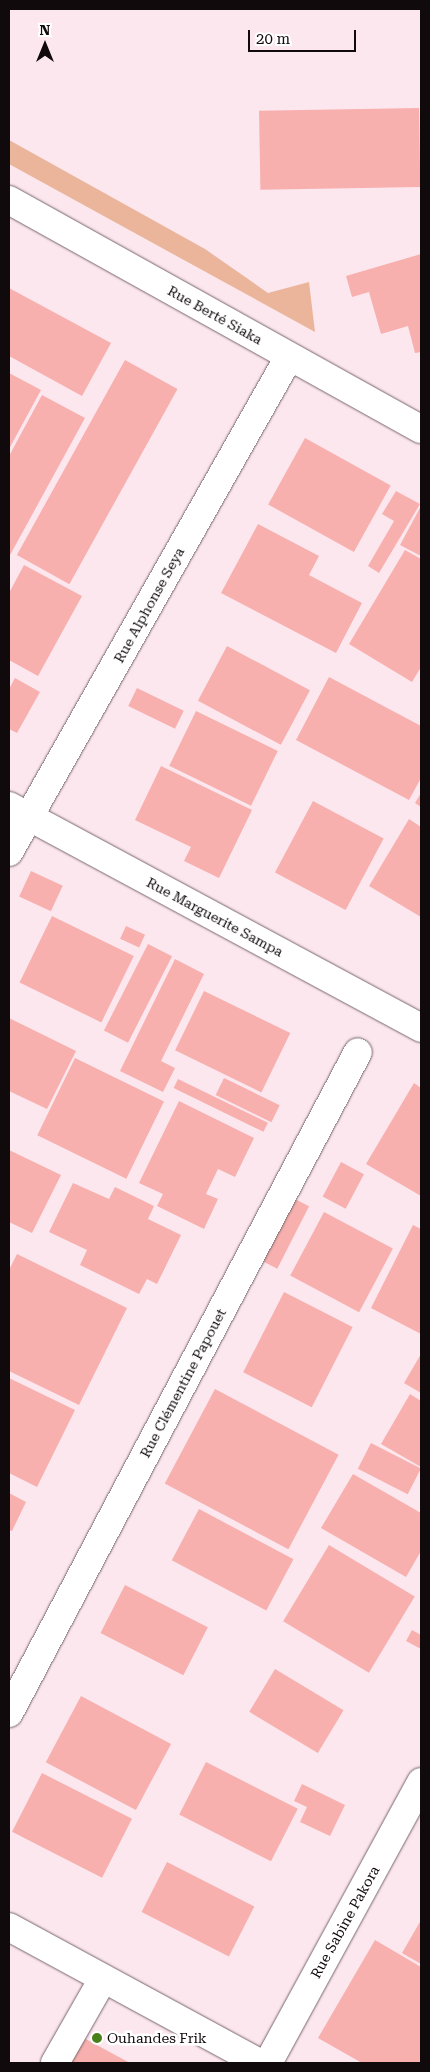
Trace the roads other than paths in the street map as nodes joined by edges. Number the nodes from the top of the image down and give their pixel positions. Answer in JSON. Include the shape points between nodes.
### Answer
{"nodes":[{"id":1,"x":9,"y":200,"type":"edge"},
{"id":2,"x":289,"y":357,"type":"junction"},
{"id":3,"x":421,"y":429,"type":"edge"},
{"id":4,"x":19,"y":812,"type":"edge"},
{"id":5,"x":9,"y":852,"type":"edge"},
{"id":6,"x":421,"y":1028,"type":"edge"},
{"id":7,"x":358,"y":1052,"type":"dead end"},
{"id":8,"x":9,"y":1713,"type":"edge"},
{"id":9,"x":421,"y":1782,"type":"edge"},
{"id":10,"x":9,"y":1927,"type":"edge"},
{"id":11,"x":103,"y":1979,"type":"junction"},
{"id":12,"x":55,"y":2063,"type":"edge"},
{"id":13,"x":260,"y":2063,"type":"edge"},
{"id":14,"x":268,"y":2063,"type":"edge"}],
"edges":[{"from":1,"to":2,"type":"street","name":"Rue Berté Siaka"},
{"from":2,"to":3,"type":"street","name":"Rue Berté Siaka"},
{"from":2,"to":4,"type":"street","name":"Rue Alphonse Seya"},
{"from":4,"to":5,"type":"street","name":"Rue Alphonse Seya"},
{"from":4,"to":6,"type":"street","name":"Rue Marguerite Sampa"},
{"from":7,"to":8,"type":"street","name":"Rue Clémentine Papouet"},
{"from":9,"to":14,"type":"street","name":"Rue Sabine Pakora"},
{"from":10,"to":11,"type":"street"},
{"from":11,"to":12,"type":"street"},
{"from":11,"to":13,"type":"street"}]}
